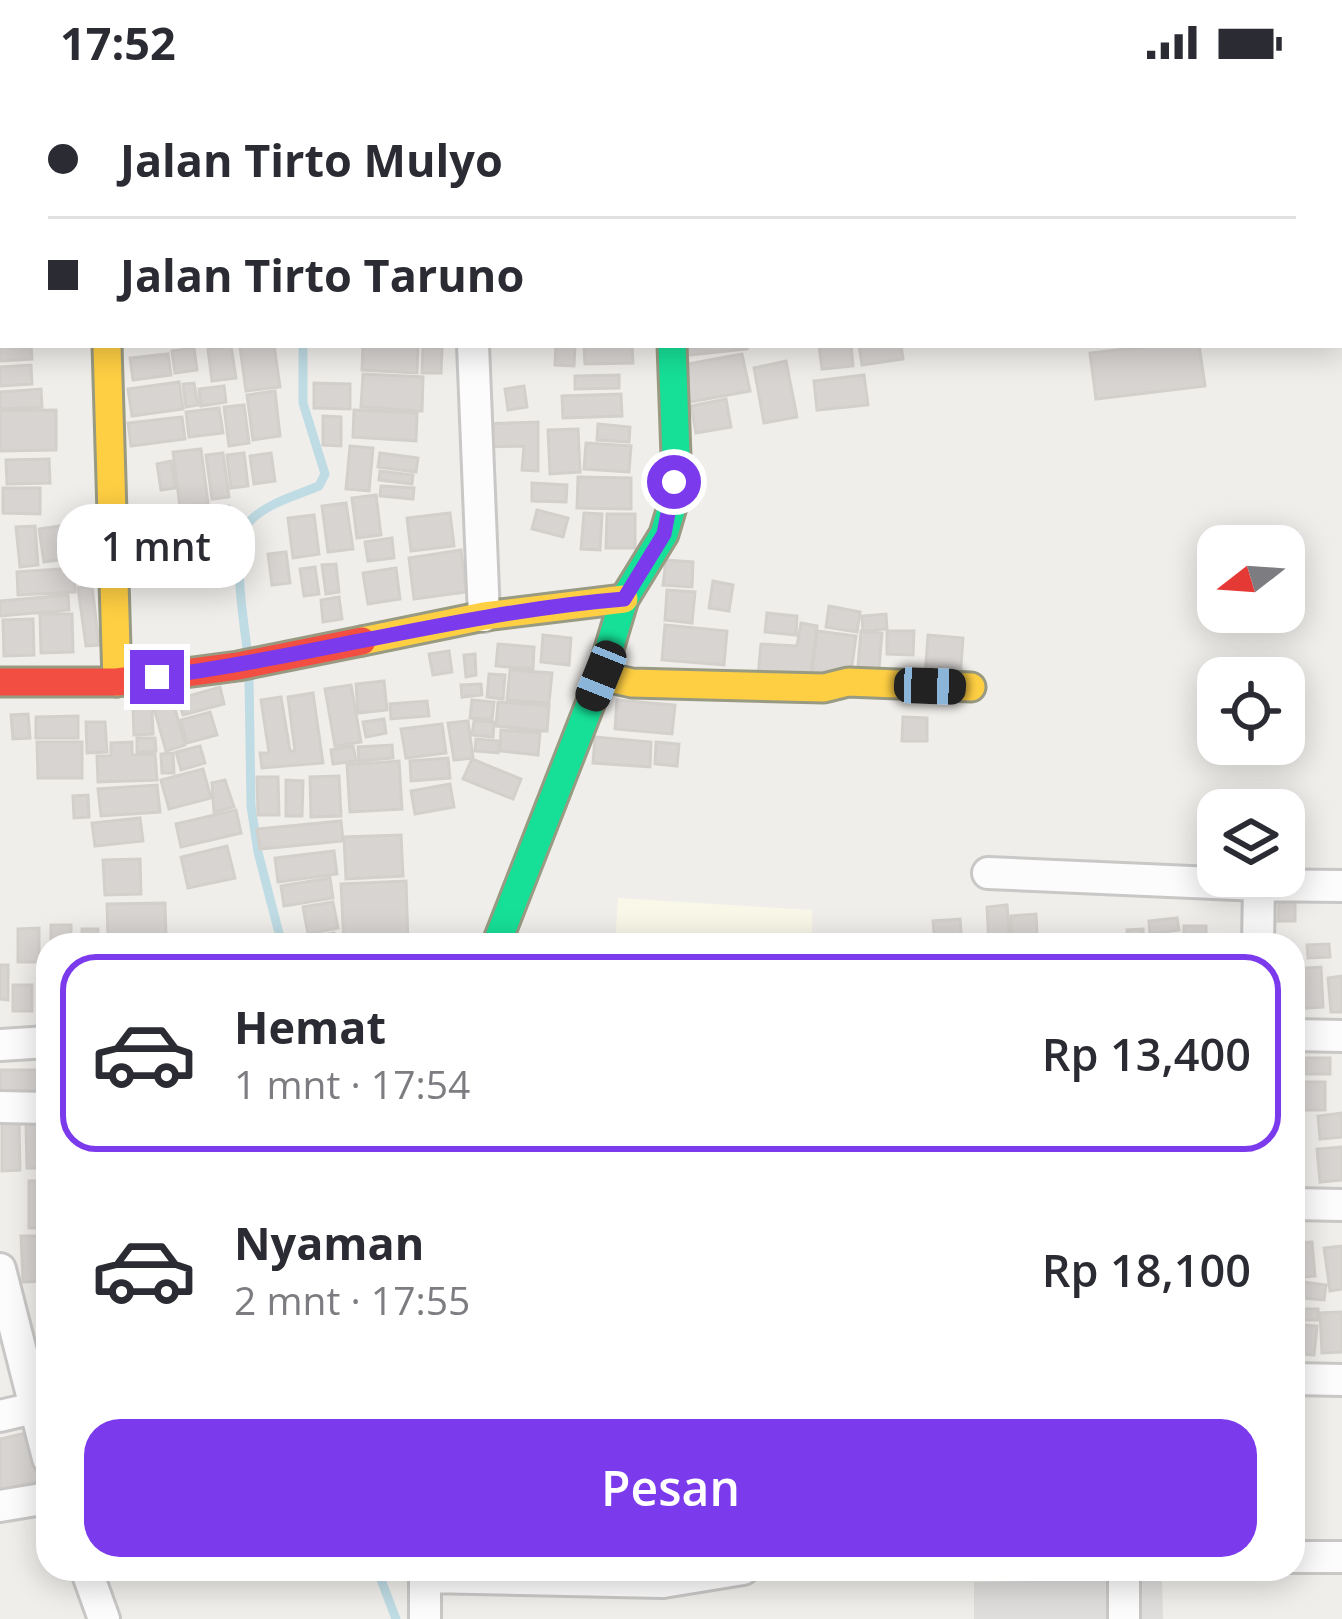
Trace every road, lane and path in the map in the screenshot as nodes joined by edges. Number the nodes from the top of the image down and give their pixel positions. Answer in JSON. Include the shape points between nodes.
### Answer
{"nodes":[{"id":1,"x":107,"y":348,"type":"edge"},
{"id":2,"x":473,"y":348,"type":"edge"},
{"id":3,"x":672,"y":348,"type":"edge"},
{"id":4,"x":624,"y":599,"type":"junction"},
{"id":5,"x":484,"y":616,"type":"junction"},
{"id":6,"x":601,"y":676,"type":"junction"},
{"id":7,"x":0,"y":682,"type":"edge"},
{"id":8,"x":117,"y":682,"type":"junction"},
{"id":9,"x":971,"y":687,"type":"dead end"},
{"id":10,"x":988,"y":873,"type":"dead end"},
{"id":11,"x":1197,"y":882,"type":"edge"},
{"id":12,"x":1305,"y":886,"type":"edge"},
{"id":13,"x":1342,"y":886,"type":"edge"},
{"id":14,"x":1259,"y":897,"type":"edge"},
{"id":15,"x":501,"y":933,"type":"edge"},
{"id":16,"x":1258,"y":933,"type":"edge"},
{"id":17,"x":1305,"y":1035,"type":"edge"},
{"id":18,"x":1342,"y":1036,"type":"edge"},
{"id":19,"x":36,"y":1043,"type":"edge"},
{"id":20,"x":0,"y":1046,"type":"edge"},
{"id":21,"x":0,"y":1107,"type":"edge"},
{"id":22,"x":36,"y":1108,"type":"edge"},
{"id":23,"x":1305,"y":1204,"type":"edge"},
{"id":24,"x":1342,"y":1205,"type":"edge"},
{"id":25,"x":0,"y":1269,"type":"edge"},
{"id":26,"x":1305,"y":1379,"type":"edge"},
{"id":27,"x":1342,"y":1379,"type":"edge"},
{"id":28,"x":36,"y":1390,"type":"edge"},
{"id":29,"x":0,"y":1416,"type":"edge"},
{"id":30,"x":36,"y":1500,"type":"edge"},
{"id":31,"x":0,"y":1506,"type":"edge"},
{"id":32,"x":1305,"y":1557,"type":"edge"},
{"id":33,"x":1342,"y":1557,"type":"edge"},
{"id":34,"x":90,"y":1581,"type":"edge"},
{"id":35,"x":425,"y":1581,"type":"edge"},
{"id":36,"x":637,"y":1581,"type":"edge"},
{"id":37,"x":669,"y":1581,"type":"edge"},
{"id":38,"x":1124,"y":1581,"type":"edge"},
{"id":39,"x":104,"y":1619,"type":"edge"},
{"id":40,"x":425,"y":1619,"type":"edge"},
{"id":41,"x":1124,"y":1619,"type":"edge"}],
"edges":[{"from":1,"to":8,"type":"street"},
{"from":2,"to":5,"type":"street"},
{"from":3,"to":4,"type":"street","via":[[672,507]]},
{"from":4,"to":5,"type":"street"},
{"from":4,"to":6,"type":"street"},
{"from":5,"to":8,"type":"street"},
{"from":6,"to":9,"type":"street","via":[[632,683]]},
{"from":6,"to":15,"type":"street"},
{"from":7,"to":8,"type":"street"},
{"from":10,"to":11,"type":"street"},
{"from":12,"to":13,"type":"street"},
{"from":14,"to":16,"type":"street"},
{"from":17,"to":18,"type":"street"},
{"from":19,"to":20,"type":"street"},
{"from":21,"to":22,"type":"street"},
{"from":23,"to":24,"type":"street"},
{"from":25,"to":28,"type":"street"},
{"from":26,"to":27,"type":"street"},
{"from":28,"to":29,"type":"street"},
{"from":30,"to":31,"type":"street"},
{"from":32,"to":33,"type":"street"},
{"from":34,"to":39,"type":"street"},
{"from":35,"to":40,"type":"street"},
{"from":36,"to":37,"type":"street"},
{"from":38,"to":41,"type":"street"}]}
